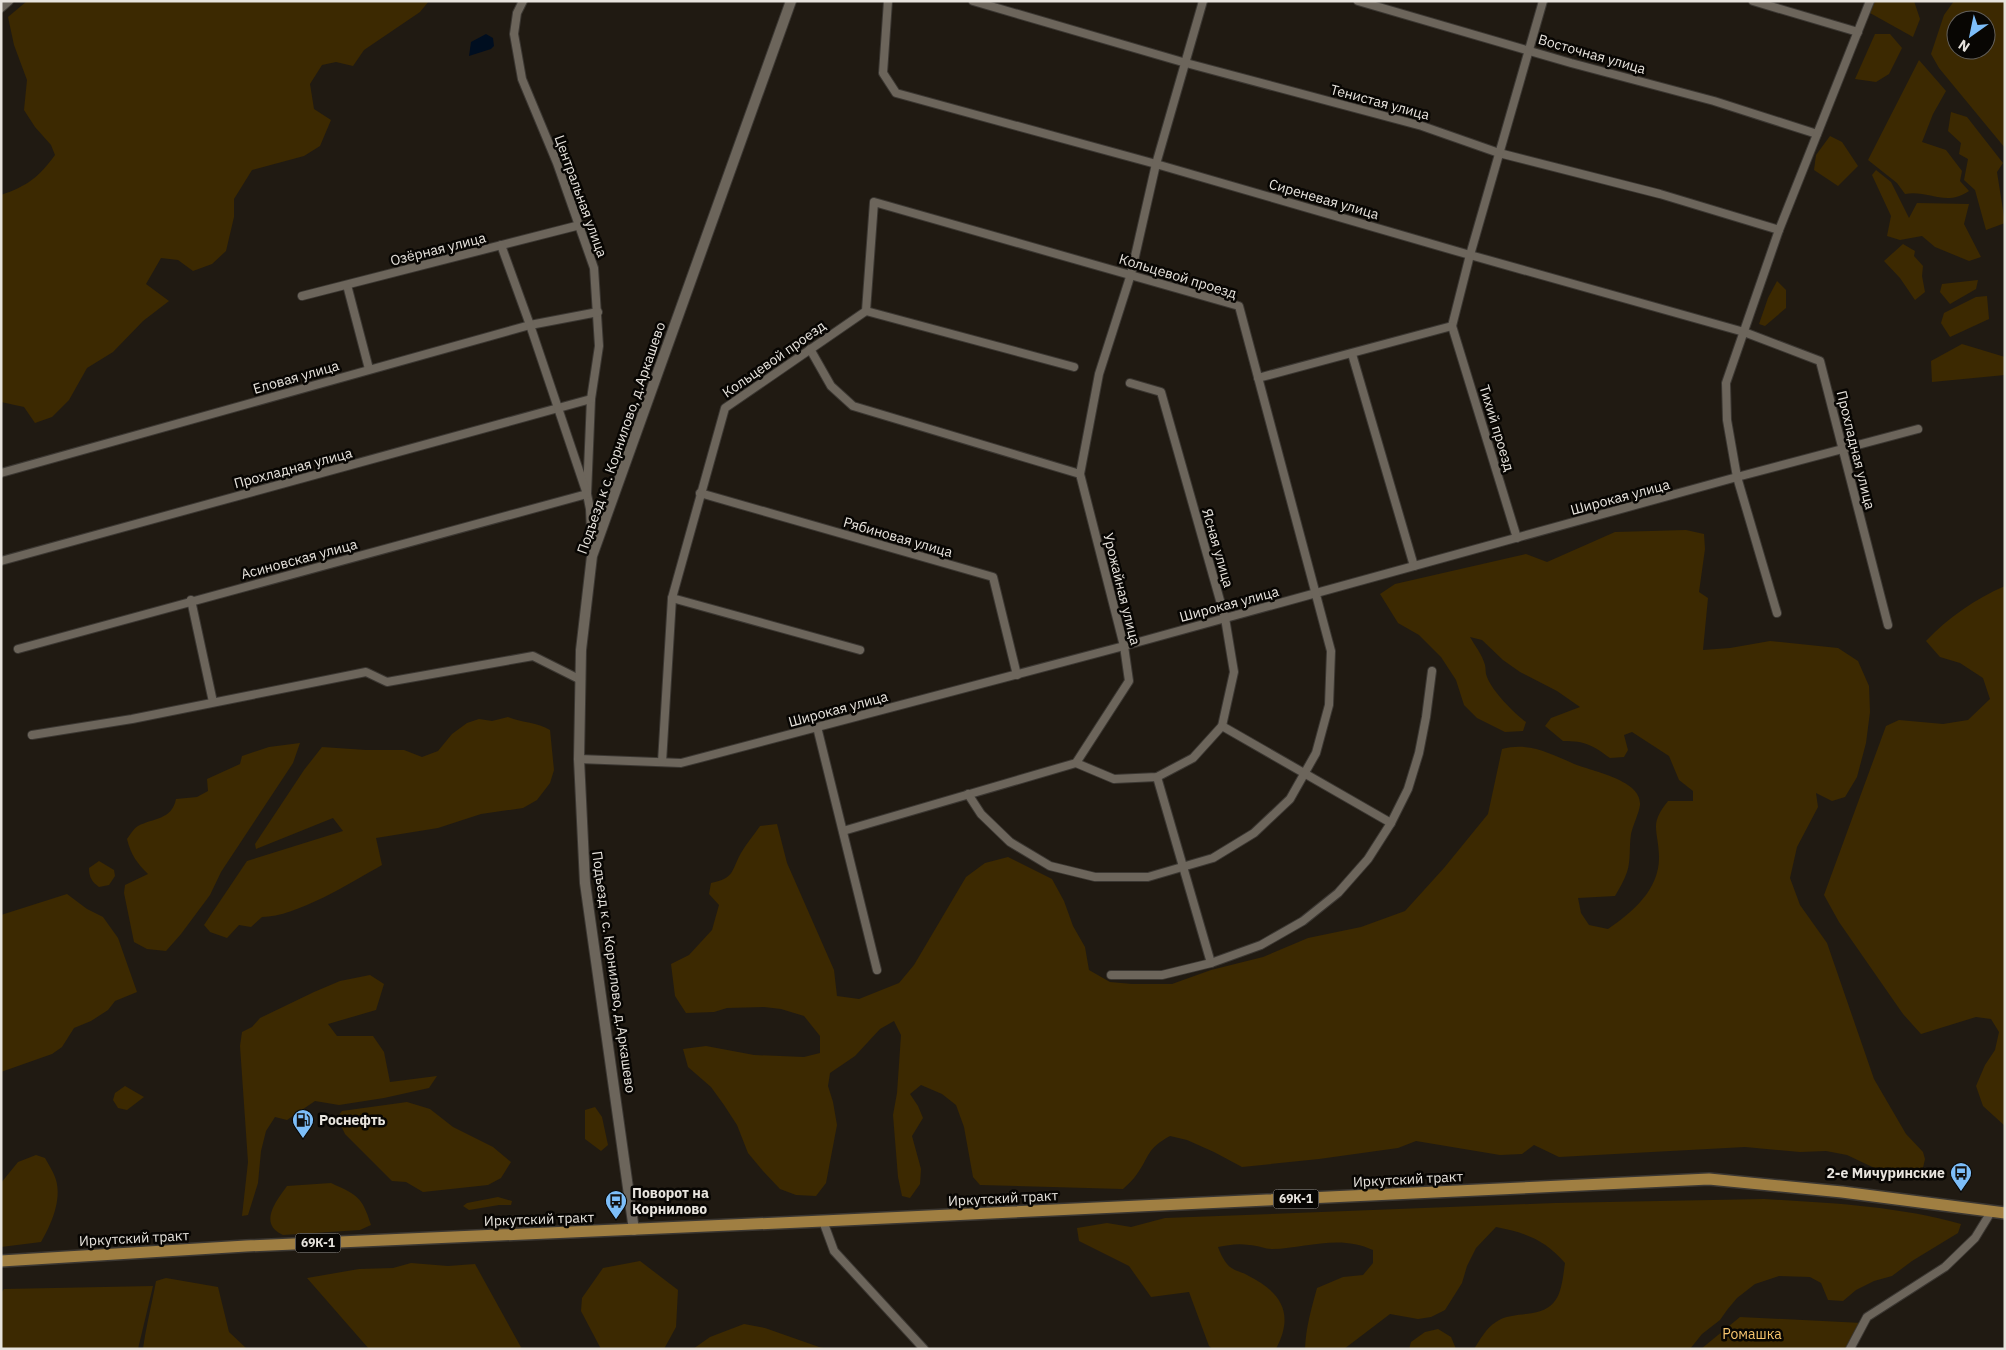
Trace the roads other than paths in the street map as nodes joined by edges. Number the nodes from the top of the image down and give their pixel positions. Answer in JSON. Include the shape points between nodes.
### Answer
{"nodes":[{"id":1,"x":9,"y":1,"type":"edge"},
{"id":2,"x":523,"y":1,"type":"edge"},
{"id":3,"x":791,"y":1,"type":"edge"},
{"id":4,"x":888,"y":1,"type":"edge"},
{"id":5,"x":972,"y":1,"type":"edge"},
{"id":6,"x":1202,"y":1,"type":"edge"},
{"id":7,"x":1358,"y":1,"type":"edge"},
{"id":8,"x":1543,"y":1,"type":"edge"},
{"id":9,"x":1753,"y":1,"type":"edge"},
{"id":10,"x":1870,"y":1,"type":"edge"},
{"id":11,"x":1,"y":8,"type":"edge"},
{"id":12,"x":1858,"y":32,"type":"junction"},
{"id":13,"x":1529,"y":50,"type":"junction"},
{"id":14,"x":1186,"y":63,"type":"junction"},
{"id":15,"x":1817,"y":134,"type":"junction"},
{"id":16,"x":1499,"y":152,"type":"junction"},
{"id":17,"x":1156,"y":164,"type":"junction"},
{"id":18,"x":580,"y":225,"type":"junction"},
{"id":19,"x":1779,"y":230,"type":"junction"},
{"id":20,"x":501,"y":245,"type":"junction"},
{"id":21,"x":1470,"y":255,"type":"junction"},
{"id":22,"x":1131,"y":274,"type":"junction"},
{"id":23,"x":346,"y":285,"type":"junction"},
{"id":24,"x":302,"y":296,"type":"dead end"},
{"id":25,"x":866,"y":311,"type":"junction"},
{"id":26,"x":598,"y":312,"type":"junction"},
{"id":27,"x":530,"y":325,"type":"junction"},
{"id":28,"x":1452,"y":326,"type":"junction"},
{"id":29,"x":1744,"y":332,"type":"junction"},
{"id":30,"x":810,"y":349,"type":"junction"},
{"id":31,"x":1352,"y":354,"type":"junction"},
{"id":32,"x":1074,"y":367,"type":"dead end"},
{"id":33,"x":369,"y":369,"type":"junction"},
{"id":34,"x":1258,"y":378,"type":"junction"},
{"id":35,"x":1130,"y":383,"type":"dead end"},
{"id":36,"x":591,"y":399,"type":"junction"},
{"id":37,"x":557,"y":408,"type":"junction"},
{"id":38,"x":1918,"y":429,"type":"dead end"},
{"id":39,"x":1843,"y":449,"type":"junction"},
{"id":40,"x":1,"y":473,"type":"edge"},
{"id":41,"x":1080,"y":474,"type":"junction"},
{"id":42,"x":1737,"y":478,"type":"junction"},
{"id":43,"x":700,"y":493,"type":"junction"},
{"id":44,"x":587,"y":494,"type":"junction"},
{"id":45,"x":1517,"y":538,"type":"junction"},
{"id":46,"x":592,"y":556,"type":"junction"},
{"id":47,"x":1,"y":561,"type":"edge"},
{"id":48,"x":1414,"y":566,"type":"junction"},
{"id":49,"x":1317,"y":593,"type":"junction"},
{"id":50,"x":672,"y":598,"type":"junction"},
{"id":51,"x":191,"y":600,"type":"junction"},
{"id":52,"x":1777,"y":613,"type":"dead end"},
{"id":53,"x":1225,"y":618,"type":"junction"},
{"id":54,"x":1888,"y":625,"type":"dead end"},
{"id":55,"x":1124,"y":646,"type":"junction"},
{"id":56,"x":18,"y":649,"type":"dead end"},
{"id":57,"x":860,"y":650,"type":"dead end"},
{"id":58,"x":1432,"y":671,"type":"dead end"},
{"id":59,"x":1016,"y":675,"type":"junction"},
{"id":60,"x":581,"y":680,"type":"junction"},
{"id":61,"x":213,"y":702,"type":"junction"},
{"id":62,"x":1222,"y":726,"type":"junction"},
{"id":63,"x":817,"y":727,"type":"junction"},
{"id":64,"x":32,"y":735,"type":"dead end"},
{"id":65,"x":579,"y":759,"type":"junction"},
{"id":66,"x":662,"y":762,"type":"junction"},
{"id":67,"x":1076,"y":763,"type":"junction"},
{"id":68,"x":1305,"y":774,"type":"junction"},
{"id":69,"x":1157,"y":777,"type":"junction"},
{"id":70,"x":968,"y":794,"type":"junction"},
{"id":71,"x":1391,"y":823,"type":"junction"},
{"id":72,"x":843,"y":831,"type":"junction"},
{"id":73,"x":1183,"y":867,"type":"junction"},
{"id":74,"x":1210,"y":963,"type":"junction"},
{"id":75,"x":877,"y":970,"type":"dead end"},
{"id":76,"x":1111,"y":975,"type":"dead end"},
{"id":77,"x":1991,"y":1212,"type":"junction"},
{"id":78,"x":2005,"y":1214,"type":"edge"},
{"id":79,"x":823,"y":1221,"type":"junction"},
{"id":80,"x":634,"y":1230,"type":"junction"},
{"id":81,"x":1,"y":1261,"type":"edge"},
{"id":82,"x":924,"y":1349,"type":"edge"},
{"id":83,"x":1850,"y":1349,"type":"edge"}],
"edges":[{"from":1,"to":11,"type":"street"},
{"from":2,"to":18,"type":"street","name":"Центральная улица","via":[[517,13],[514,34],[522,79]]},
{"from":3,"to":46,"type":"street","name":"Подъезд к с. Корнилово, д.Аркашево"},
{"from":4,"to":17,"type":"street","name":"Сиреневая улица","via":[[883,73],[896,93]]},
{"from":5,"to":14,"type":"street","name":"Тенистая улица"},
{"from":6,"to":14,"type":"street"},
{"from":7,"to":13,"type":"street","name":"Восточная улица"},
{"from":8,"to":13,"type":"street"},
{"from":9,"to":12,"type":"street"},
{"from":10,"to":12,"type":"street"},
{"from":12,"to":15,"type":"street"},
{"from":13,"to":15,"type":"street","name":"Восточная улица","via":[[1714,100]]},
{"from":13,"to":16,"type":"street"},
{"from":14,"to":16,"type":"street","name":"Тенистая улица","via":[[1422,126]]},
{"from":14,"to":17,"type":"street"},
{"from":15,"to":19,"type":"street"},
{"from":16,"to":19,"type":"street","name":"Тенистая улица","via":[[1660,194]]},
{"from":16,"to":21,"type":"street"},
{"from":17,"to":21,"type":"street","name":"Сиреневая улица"},
{"from":17,"to":22,"type":"street"},
{"from":18,"to":20,"type":"street","name":"Озёрная улица"},
{"from":18,"to":26,"type":"street","name":"Центральная улица","via":[[594,268]]},
{"from":19,"to":29,"type":"street"},
{"from":20,"to":23,"type":"street","name":"Озёрная улица"},
{"from":20,"to":27,"type":"street"},
{"from":21,"to":28,"type":"street"},
{"from":21,"to":29,"type":"street","name":"Сиреневая улица"},
{"from":22,"to":25,"type":"street","name":"Кольцевой проезд","via":[[874,202]]},
{"from":22,"to":34,"type":"street","name":"Кольцевой проезд","via":[[1239,306]]},
{"from":22,"to":41,"type":"street","via":[[1099,374]]},
{"from":23,"to":24,"type":"street","name":"Озёрная улица"},
{"from":23,"to":33,"type":"street"},
{"from":25,"to":30,"type":"street","name":"Кольцевой проезд"},
{"from":25,"to":32,"type":"street"},
{"from":26,"to":27,"type":"street","name":"Еловая улица"},
{"from":26,"to":36,"type":"street","name":"Центральная улица","via":[[599,346]]},
{"from":27,"to":33,"type":"street","name":"Еловая улица"},
{"from":27,"to":37,"type":"street"},
{"from":28,"to":31,"type":"street"},
{"from":28,"to":45,"type":"street","name":"Тихий проезд"},
{"from":29,"to":39,"type":"street","name":"Прохладная улица","via":[[1820,361]]},
{"from":29,"to":42,"type":"street","via":[[1726,383],[1727,420]]},
{"from":30,"to":41,"type":"street","via":[[831,386],[853,406]]},
{"from":30,"to":43,"type":"street","name":"Кольцевой проезд","via":[[725,408]]},
{"from":31,"to":34,"type":"street"},
{"from":31,"to":48,"type":"street"},
{"from":33,"to":40,"type":"street","name":"Еловая улица"},
{"from":34,"to":49,"type":"street","name":"Кольцевой проезд"},
{"from":35,"to":53,"type":"street","name":"Ясная улица","via":[[1160,392]]},
{"from":36,"to":37,"type":"street","name":"Прохладная улица"},
{"from":36,"to":44,"type":"street","name":"Центральная улица"},
{"from":37,"to":44,"type":"street"},
{"from":37,"to":47,"type":"street","name":"Прохладная улица"},
{"from":38,"to":39,"type":"street","name":"Широкая улица"},
{"from":39,"to":42,"type":"street","name":"Широкая улица"},
{"from":39,"to":54,"type":"street","name":"Прохладная улица"},
{"from":41,"to":55,"type":"street","name":"Урожайная улица"},
{"from":42,"to":45,"type":"street","name":"Широкая улица"},
{"from":42,"to":52,"type":"street"},
{"from":43,"to":50,"type":"street","name":"Кольцевой проезд"},
{"from":43,"to":59,"type":"street","name":"Рябиновая улица","via":[[993,577]]},
{"from":44,"to":46,"type":"street","name":"Центральная улица"},
{"from":44,"to":51,"type":"street","name":"Асиновская улица"},
{"from":45,"to":48,"type":"street","name":"Широкая улица"},
{"from":46,"to":60,"type":"street","name":"Подъезд к с. Корнилово, д.Аркашево","via":[[581,650]]},
{"from":48,"to":49,"type":"street","name":"Широкая улица"},
{"from":49,"to":53,"type":"street","name":"Широкая улица"},
{"from":49,"to":68,"type":"street","name":"Кольцевой проезд","via":[[1331,651],[1329,705],[1316,753]]},
{"from":50,"to":57,"type":"street"},
{"from":50,"to":66,"type":"street","name":"Кольцевой проезд"},
{"from":51,"to":56,"type":"street","name":"Асиновская улица"},
{"from":51,"to":61,"type":"street"},
{"from":53,"to":55,"type":"street","name":"Широкая улица"},
{"from":53,"to":62,"type":"street","name":"Ясная улица","via":[[1234,672]]},
{"from":55,"to":59,"type":"street","name":"Широкая улица"},
{"from":55,"to":67,"type":"street","name":"Урожайная улица","via":[[1128,681]]},
{"from":58,"to":71,"type":"street","via":[[1419,753],[1408,789]]},
{"from":59,"to":63,"type":"street","name":"Широкая улица"},
{"from":60,"to":61,"type":"street","via":[[533,656],[387,682],[366,672]]},
{"from":60,"to":65,"type":"street","name":"Подъезд к с. Корнилово, д.Аркашево"},
{"from":61,"to":64,"type":"street"},
{"from":62,"to":68,"type":"street"},
{"from":62,"to":69,"type":"street","name":"Ясная улица","via":[[1193,758]]},
{"from":63,"to":66,"type":"street","name":"Широкая улица","via":[[681,763]]},
{"from":63,"to":72,"type":"street"},
{"from":65,"to":66,"type":"street","name":"Широкая улица"},
{"from":65,"to":80,"type":"street","name":"Подъезд к с. Корнилово, д.Аркашево","via":[[585,882]]},
{"from":67,"to":69,"type":"street","name":"Ясная улица","via":[[1114,779]]},
{"from":67,"to":70,"type":"street"},
{"from":68,"to":71,"type":"street"},
{"from":68,"to":73,"type":"street","name":"Кольцевой проезд","via":[[1290,800],[1254,833],[1213,858]]},
{"from":69,"to":73,"type":"street"},
{"from":70,"to":72,"type":"street"},
{"from":70,"to":73,"type":"street","name":"Кольцевой проезд","via":[[981,814],[1010,842],[1050,866],[1095,877],[1148,877]]},
{"from":71,"to":74,"type":"street","via":[[1368,859],[1338,892],[1303,920],[1261,945]]},
{"from":72,"to":75,"type":"street"},
{"from":73,"to":74,"type":"street"},
{"from":74,"to":76,"type":"street","via":[[1162,976]]},
{"from":77,"to":78,"type":"main road","name":"Иркутский тракт","number":"69К-1"},
{"from":77,"to":79,"type":"main road","name":"Иркутский тракт","number":"69К-1","via":[[1842,1192],[1709,1179]]},
{"from":77,"to":83,"type":"street","via":[[1975,1238],[1945,1267],[1867,1317]]},
{"from":79,"to":80,"type":"main road","name":"Иркутский тракт","number":"69К-1"},
{"from":79,"to":82,"type":"street","via":[[834,1251]]},
{"from":80,"to":81,"type":"main road","name":"Иркутский тракт","number":"69К-1","via":[[246,1246]]}]}
